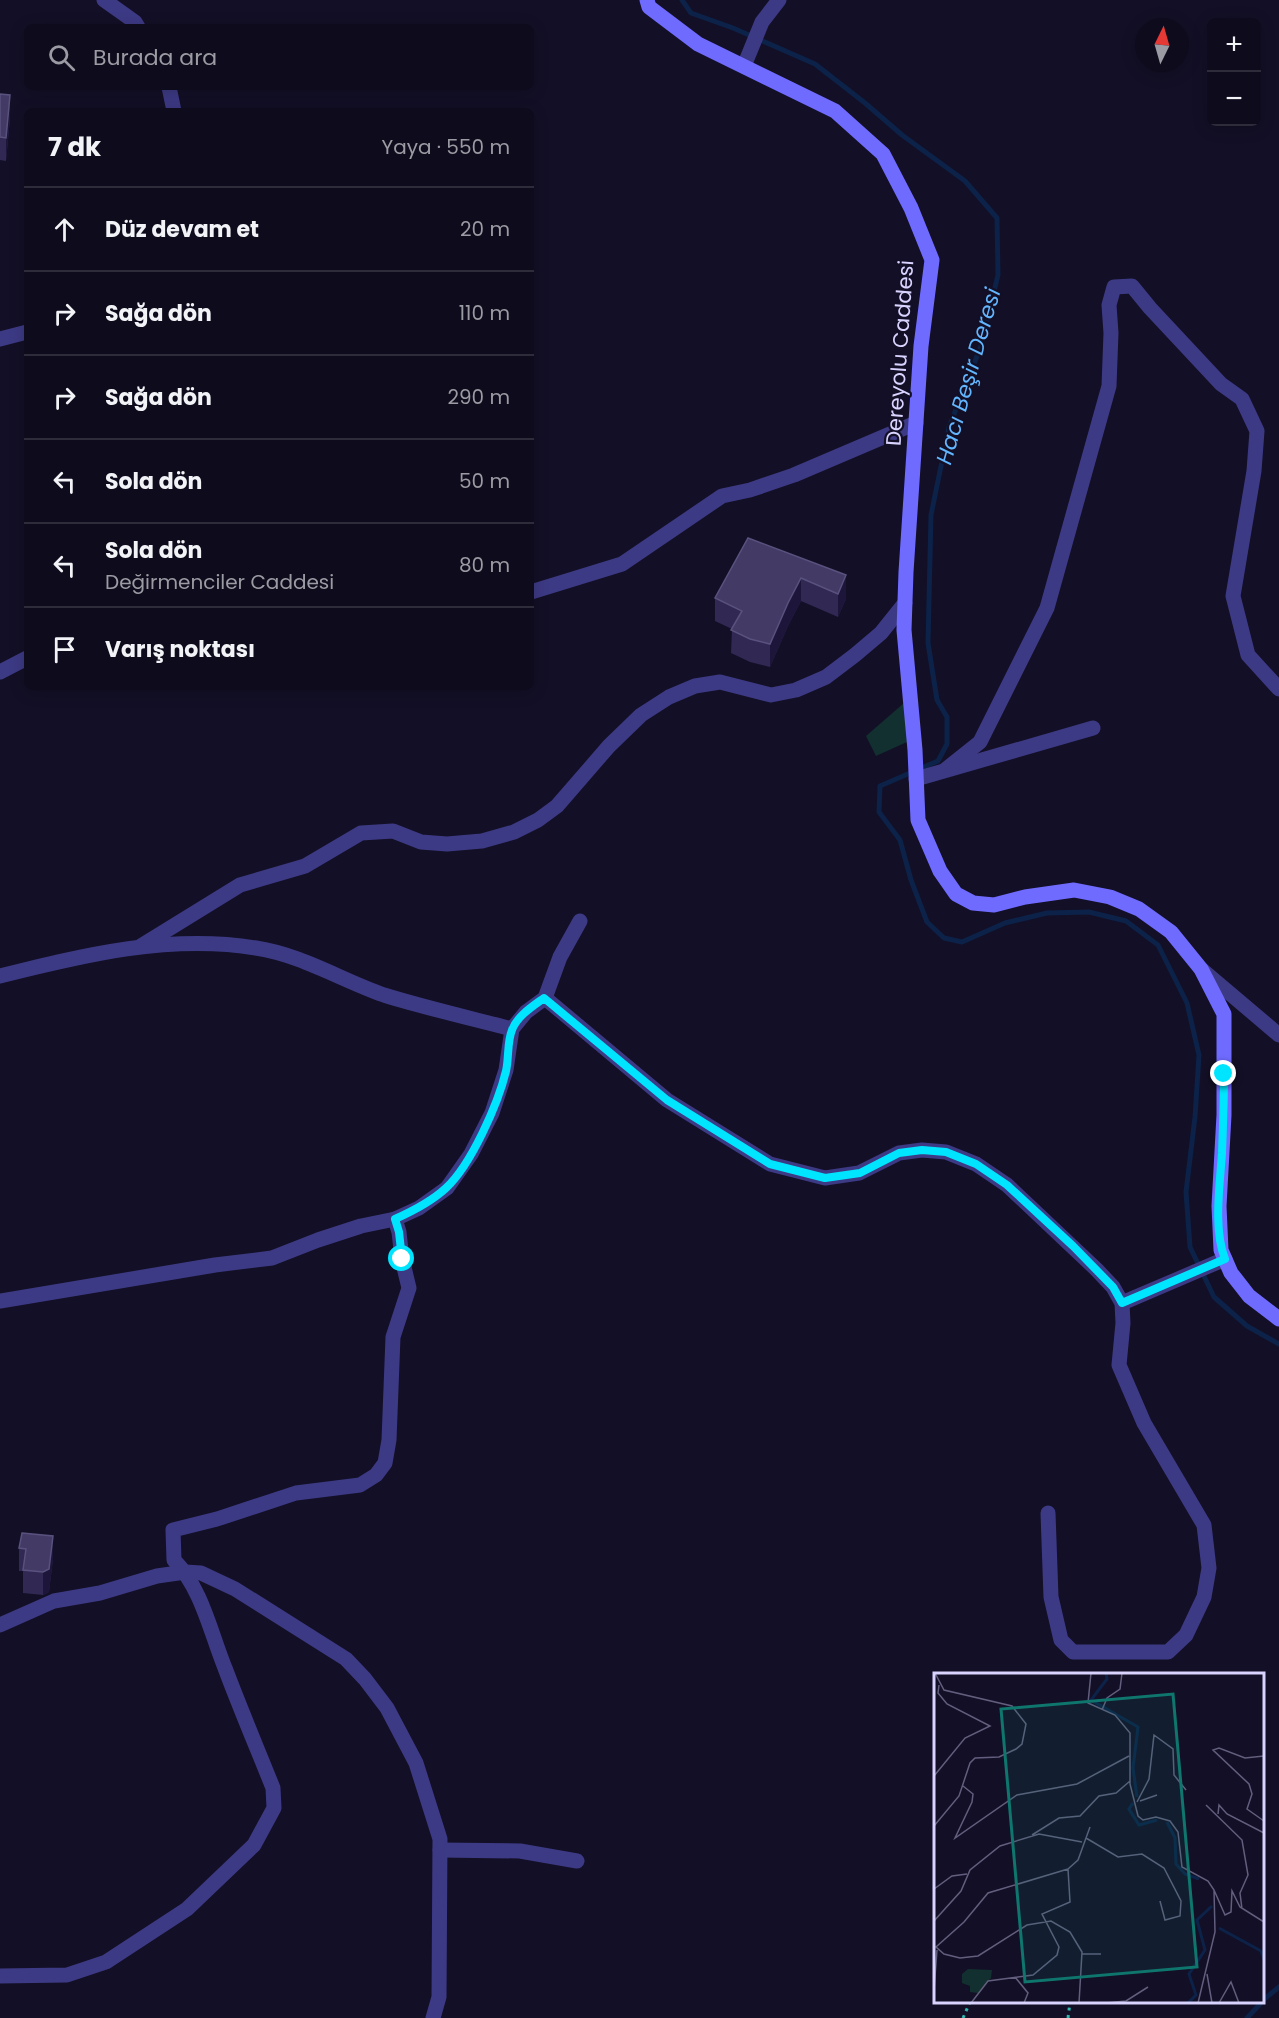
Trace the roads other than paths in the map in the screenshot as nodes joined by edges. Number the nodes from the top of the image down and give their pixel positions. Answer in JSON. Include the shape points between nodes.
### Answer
{"nodes":[{"id":1,"x":104,"y":0,"type":"edge"},
{"id":2,"x":647,"y":0,"type":"edge"},
{"id":3,"x":780,"y":0,"type":"edge"},
{"id":4,"x":136,"y":24,"type":"edge"},
{"id":5,"x":744,"y":66,"type":"junction"},
{"id":6,"x":170,"y":90,"type":"edge"},
{"id":7,"x":173,"y":108,"type":"edge"},
{"id":8,"x":24,"y":333,"type":"edge"},
{"id":9,"x":0,"y":339,"type":"edge"},
{"id":10,"x":916,"y":423,"type":"junction"},
{"id":11,"x":534,"y":591,"type":"edge"},
{"id":12,"x":905,"y":603,"type":"junction"},
{"id":13,"x":24,"y":660,"type":"edge"},
{"id":14,"x":0,"y":672,"type":"edge"},
{"id":15,"x":1279,"y":689,"type":"edge"},
{"id":16,"x":1093,"y":728,"type":"dead end"},
{"id":17,"x":945,"y":770,"type":"junction"},
{"id":18,"x":916,"y":779,"type":"junction"},
{"id":19,"x":580,"y":921,"type":"dead end"},
{"id":20,"x":141,"y":946,"type":"junction"},
{"id":21,"x":1201,"y":969,"type":"junction"},
{"id":22,"x":0,"y":976,"type":"edge"},
{"id":23,"x":544,"y":998,"type":"junction"},
{"id":24,"x":512,"y":1029,"type":"junction"},
{"id":25,"x":1279,"y":1035,"type":"edge"},
{"id":26,"x":395,"y":1219,"type":"junction"},
{"id":27,"x":1225,"y":1259,"type":"junction"},
{"id":28,"x":0,"y":1300,"type":"edge"},
{"id":29,"x":1122,"y":1303,"type":"junction"},
{"id":30,"x":1279,"y":1319,"type":"edge"},
{"id":31,"x":1048,"y":1513,"type":"dead end"},
{"id":32,"x":185,"y":1572,"type":"junction"},
{"id":33,"x":0,"y":1624,"type":"edge"},
{"id":34,"x":440,"y":1850,"type":"junction"},
{"id":35,"x":577,"y":1861,"type":"dead end"},
{"id":36,"x":0,"y":1976,"type":"edge"},
{"id":37,"x":433,"y":2018,"type":"edge"}],
"edges":[{"from":1,"to":4,"type":"street"},
{"from":2,"to":5,"type":"main road","name":"Dereyolu Caddesi","via":[[649,7],[698,44]]},
{"from":3,"to":5,"type":"street","via":[[762,22]]},
{"from":5,"to":10,"type":"main road","name":"Dereyolu Caddesi","via":[[835,111],[883,154],[911,208],[932,260]]},
{"from":6,"to":7,"type":"street"},
{"from":8,"to":9,"type":"street"},
{"from":10,"to":11,"type":"street","via":[[794,475],[722,496],[622,564]]},
{"from":10,"to":12,"type":"main road","name":"Dereyolu Caddesi"},
{"from":12,"to":18,"type":"main road","name":"Dereyolu Caddesi"},
{"from":12,"to":20,"type":"street","via":[[881,633],[855,655],[826,677],[796,690],[771,695],[720,682],[695,686],[669,697],[640,715],[557,806],[514,832],[482,841],[447,844],[421,842],[393,831],[361,833],[305,866],[240,885]]},
{"from":13,"to":14,"type":"street"},
{"from":15,"to":17,"type":"street","via":[[1248,655],[1233,596],[1257,432],[1242,399],[1221,384],[1132,286],[1114,287],[1109,305],[1108,386],[1047,608],[980,742]]},
{"from":16,"to":17,"type":"street"},
{"from":17,"to":18,"type":"street"},
{"from":18,"to":21,"type":"main road","name":"Dereyolu Caddesi","via":[[918,820],[940,871],[956,894],[973,903],[994,905],[1074,890],[1110,897],[1139,909],[1171,932]]},
{"from":19,"to":23,"type":"street"},
{"from":20,"to":22,"type":"street"},
{"from":20,"to":24,"type":"street","via":[[201,942],[289,955],[383,994]]},
{"from":21,"to":25,"type":"street"},
{"from":21,"to":27,"type":"main road","name":"Dereyolu Caddesi","via":[[1224,1014],[1219,1206]]},
{"from":23,"to":24,"type":"street"},
{"from":23,"to":29,"type":"street","via":[[667,1100],[770,1164],[825,1178],[860,1173],[899,1153],[922,1150],[946,1152],[976,1164],[1007,1185],[1065,1239],[1113,1287]]},
{"from":24,"to":26,"type":"street","via":[[506,1070],[492,1113],[471,1154],[447,1188],[420,1208]]},
{"from":26,"to":28,"type":"street","via":[[361,1226],[272,1258]]},
{"from":26,"to":32,"type":"street","via":[[409,1288],[393,1337],[385,1463],[376,1476],[360,1485],[297,1493],[173,1530],[174,1560]]},
{"from":27,"to":29,"type":"street"},
{"from":27,"to":30,"type":"main road","via":[[1249,1296]]},
{"from":29,"to":31,"type":"street","via":[[1119,1365],[1144,1423],[1204,1525],[1209,1568],[1204,1597],[1186,1635],[1168,1652],[1073,1652],[1061,1640],[1051,1597]]},
{"from":32,"to":33,"type":"street","via":[[54,1601]]},
{"from":32,"to":34,"type":"street","via":[[201,1573],[235,1589],[346,1659],[365,1679],[387,1708],[416,1763],[441,1839]]},
{"from":32,"to":36,"type":"street","via":[[198,1595],[273,1788],[274,1808],[254,1845],[186,1910],[106,1962],[68,1975]]},
{"from":34,"to":35,"type":"street","via":[[520,1851]]},
{"from":34,"to":37,"type":"street","via":[[439,1996]]}]}
